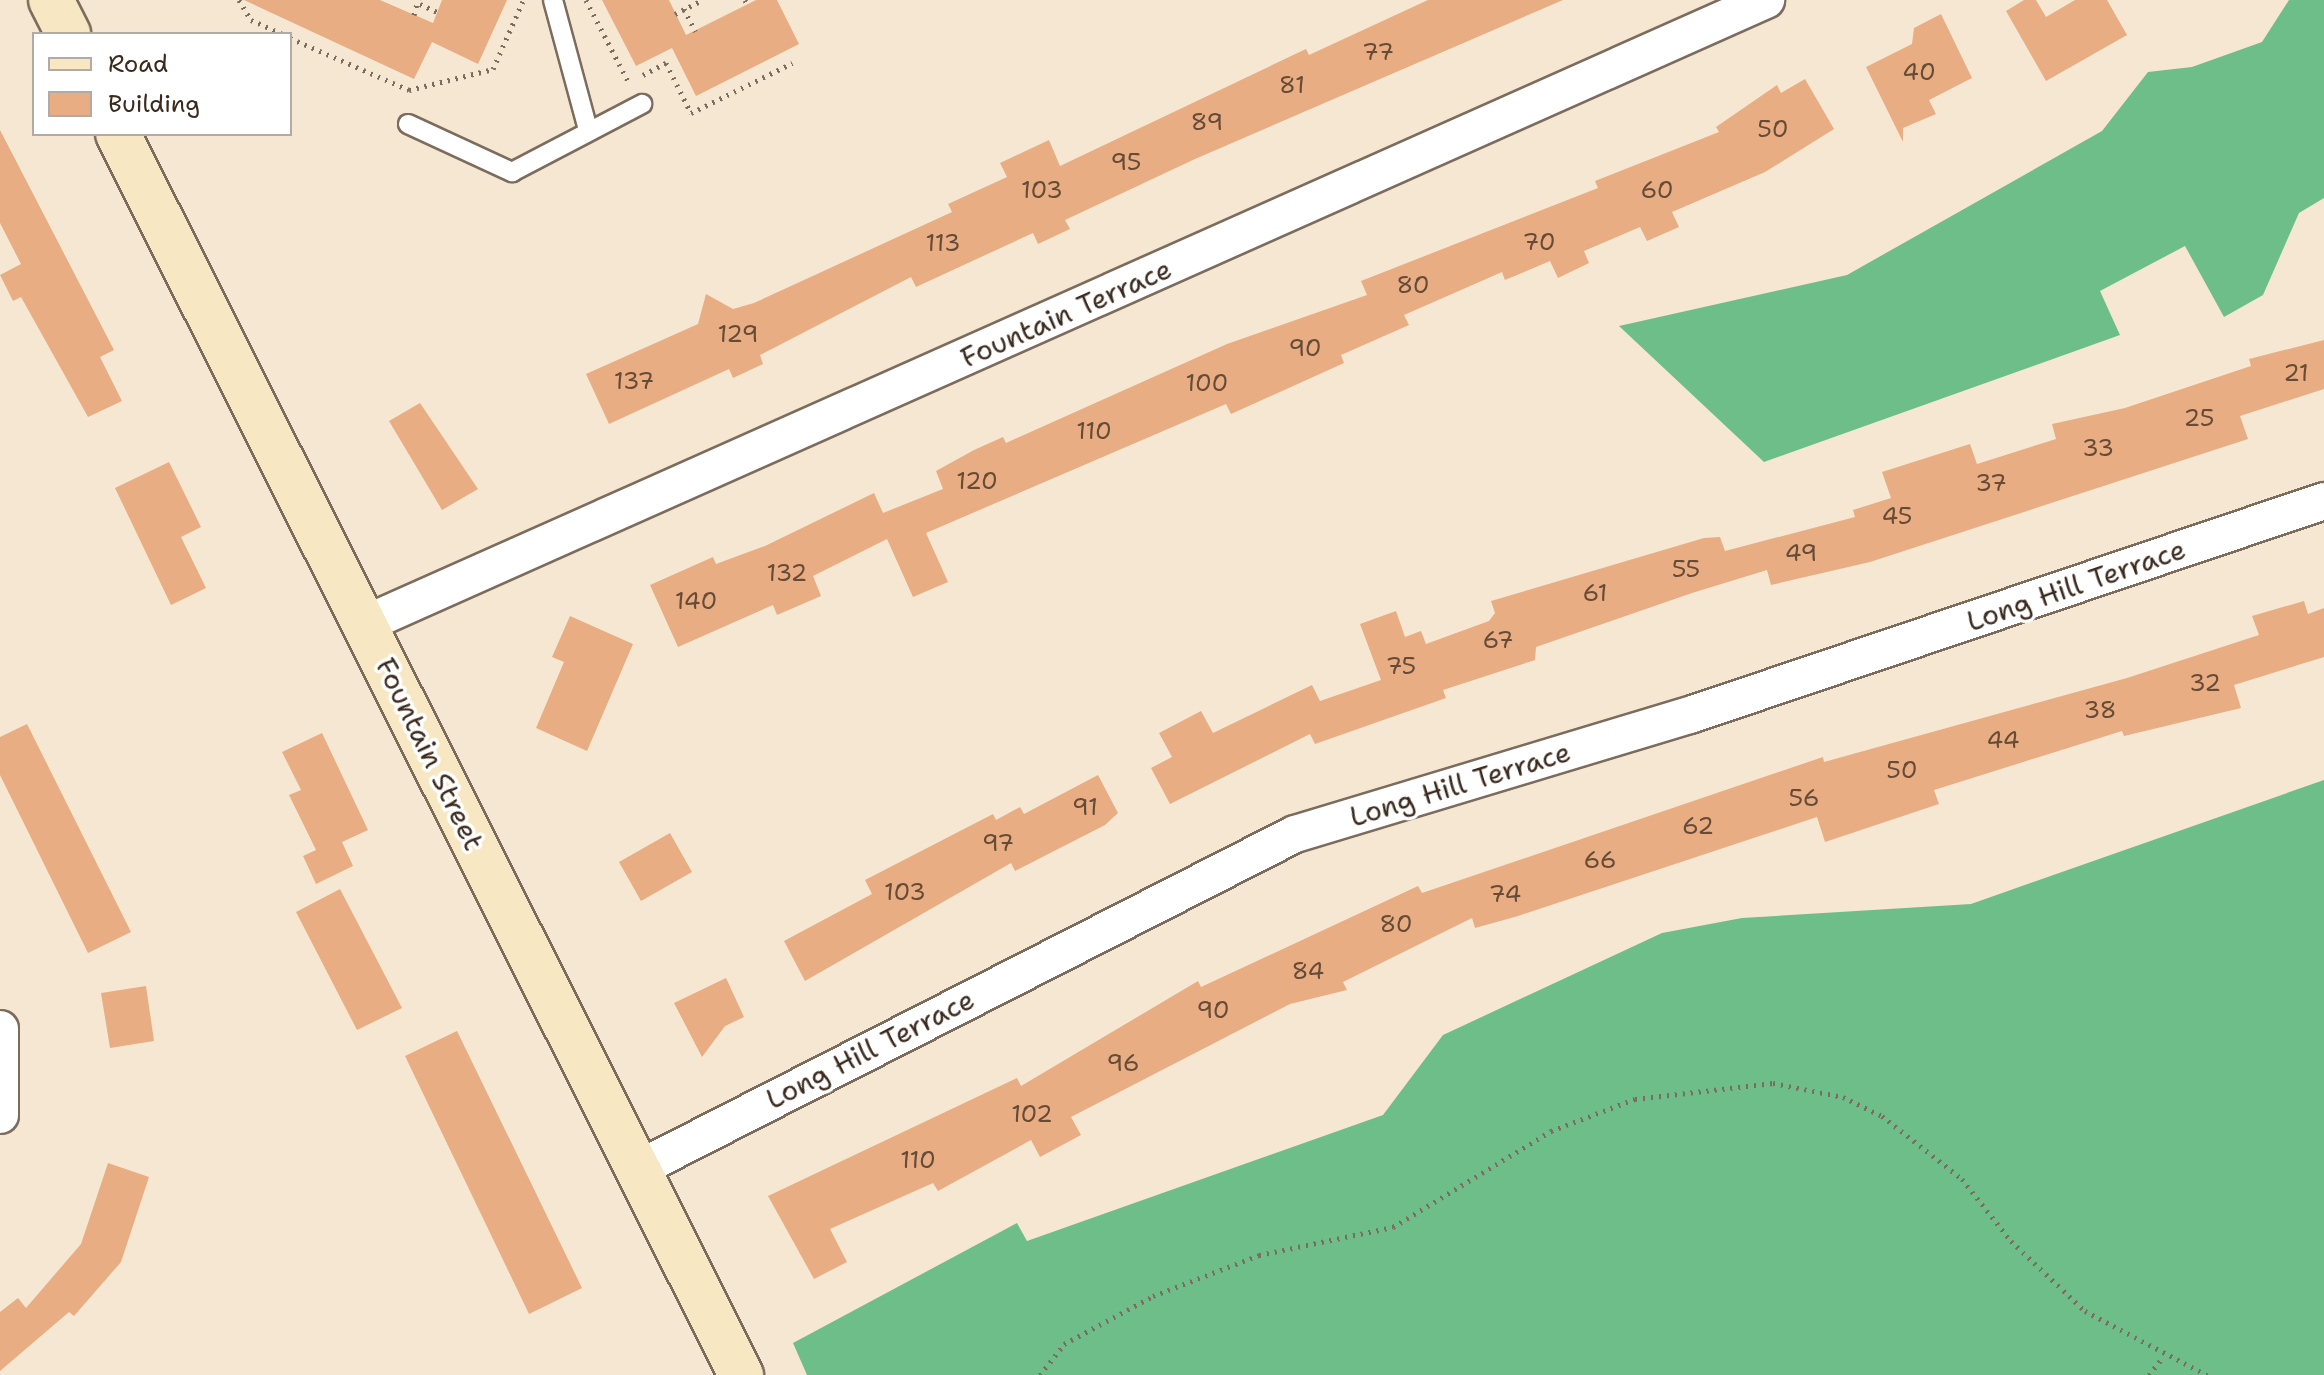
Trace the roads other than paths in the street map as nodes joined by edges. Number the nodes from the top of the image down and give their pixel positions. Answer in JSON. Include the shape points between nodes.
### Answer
{"nodes":[{"id":1,"x":51,"y":0,"type":"edge"},
{"id":2,"x":553,"y":0,"type":"edge"},
{"id":3,"x":1766,"y":0,"type":"edge"},
{"id":4,"x":67,"y":32,"type":"edge"},
{"id":5,"x":642,"y":104,"type":"dead end"},
{"id":6,"x":408,"y":124,"type":"dead end"},
{"id":7,"x":588,"y":130,"type":"junction"},
{"id":8,"x":119,"y":136,"type":"edge"},
{"id":9,"x":2324,"y":501,"type":"edge"},
{"id":10,"x":365,"y":624,"type":"junction"},
{"id":11,"x":0,"y":1029,"type":"edge"},
{"id":12,"x":0,"y":1115,"type":"edge"},
{"id":13,"x":638,"y":1169,"type":"junction"},
{"id":14,"x":741,"y":1375,"type":"edge"}],
"edges":[{"from":1,"to":4,"type":"main road"},
{"from":2,"to":7,"type":"lane"},
{"from":3,"to":10,"type":"street","name":"Fountain Terrace"},
{"from":5,"to":7,"type":"lane"},
{"from":6,"to":7,"type":"lane","via":[[512,172]]},
{"from":8,"to":10,"type":"main road","name":"Fountain Street"},
{"from":9,"to":13,"type":"street","name":"Long Hill Terrace","via":[[1690,715],[1295,834]]},
{"from":10,"to":13,"type":"main road","name":"Fountain Street"},
{"from":11,"to":12,"type":"street"},
{"from":13,"to":14,"type":"main road","name":"Fountain Street"}]}
